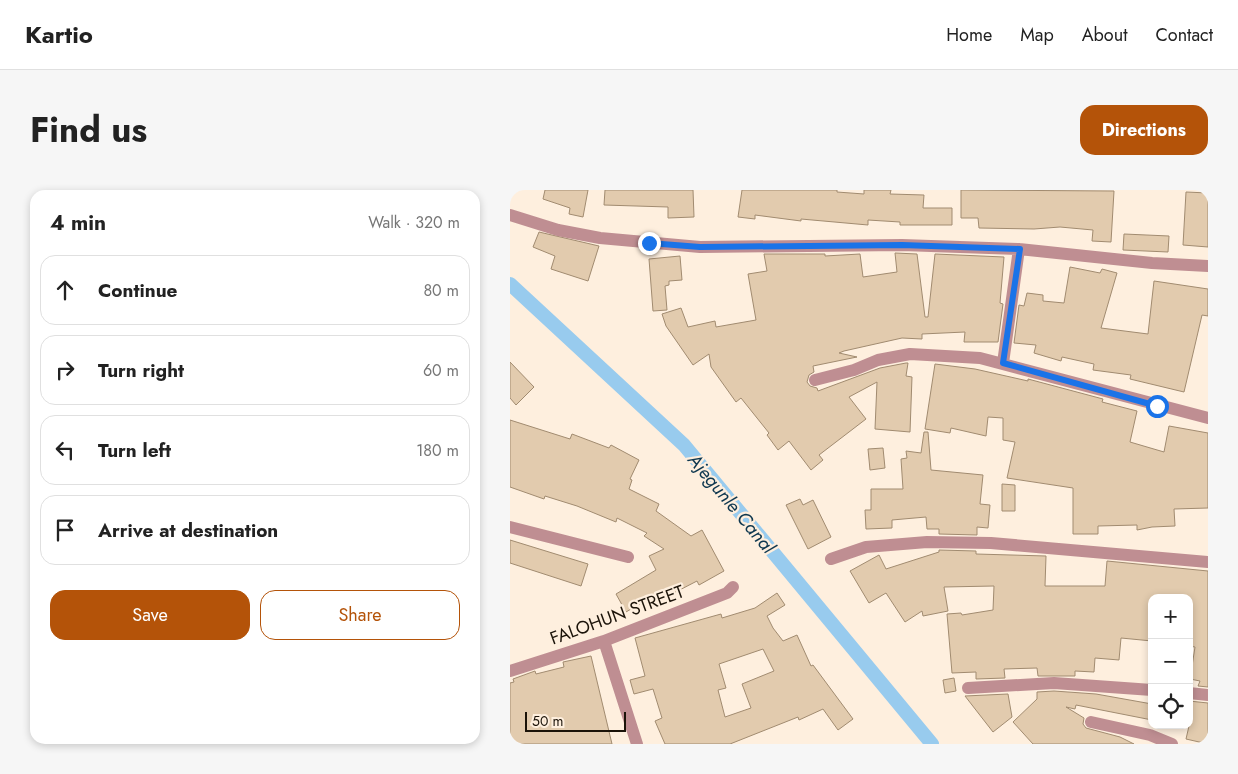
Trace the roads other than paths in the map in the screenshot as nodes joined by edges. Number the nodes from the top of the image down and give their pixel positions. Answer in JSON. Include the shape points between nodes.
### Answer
{"nodes":[{"id":1,"x":510,"y":215,"type":"edge"},
{"id":2,"x":1020,"y":249,"type":"junction"},
{"id":3,"x":1208,"y":266,"type":"edge"},
{"id":4,"x":1003,"y":363,"type":"junction"},
{"id":5,"x":815,"y":380,"type":"dead end"},
{"id":6,"x":1208,"y":418,"type":"edge"},
{"id":7,"x":510,"y":527,"type":"edge"},
{"id":8,"x":628,"y":557,"type":"dead end"},
{"id":9,"x":831,"y":559,"type":"dead end"},
{"id":10,"x":1208,"y":562,"type":"edge"},
{"id":11,"x":733,"y":587,"type":"dead end"},
{"id":12,"x":604,"y":641,"type":"junction"},
{"id":13,"x":510,"y":671,"type":"edge"},
{"id":14,"x":968,"y":688,"type":"dead end"},
{"id":15,"x":1148,"y":690,"type":"edge"},
{"id":16,"x":1193,"y":693,"type":"edge"},
{"id":17,"x":1208,"y":695,"type":"edge"},
{"id":18,"x":1091,"y":722,"type":"dead end"},
{"id":19,"x":637,"y":744,"type":"edge"},
{"id":20,"x":1172,"y":744,"type":"edge"}],
"edges":[{"from":1,"to":2,"type":"street","via":[[558,230],[600,238],[700,247],[902,245]]},
{"from":2,"to":3,"type":"street"},
{"from":2,"to":4,"type":"street"},
{"from":4,"to":5,"type":"street","via":[[980,358],[910,354],[878,360]]},
{"from":4,"to":6,"type":"street"},
{"from":7,"to":8,"type":"street"},
{"from":9,"to":10,"type":"street","via":[[866,547],[927,542],[991,543]]},
{"from":11,"to":12,"type":"street","name":"FALOHUN STREET","via":[[727,594]]},
{"from":12,"to":13,"type":"street","name":"FALOHUN STREET"},
{"from":12,"to":19,"type":"street"},
{"from":14,"to":15,"type":"street","via":[[1054,683]]},
{"from":16,"to":17,"type":"street"},
{"from":18,"to":20,"type":"street","via":[[1150,735]]}]}
